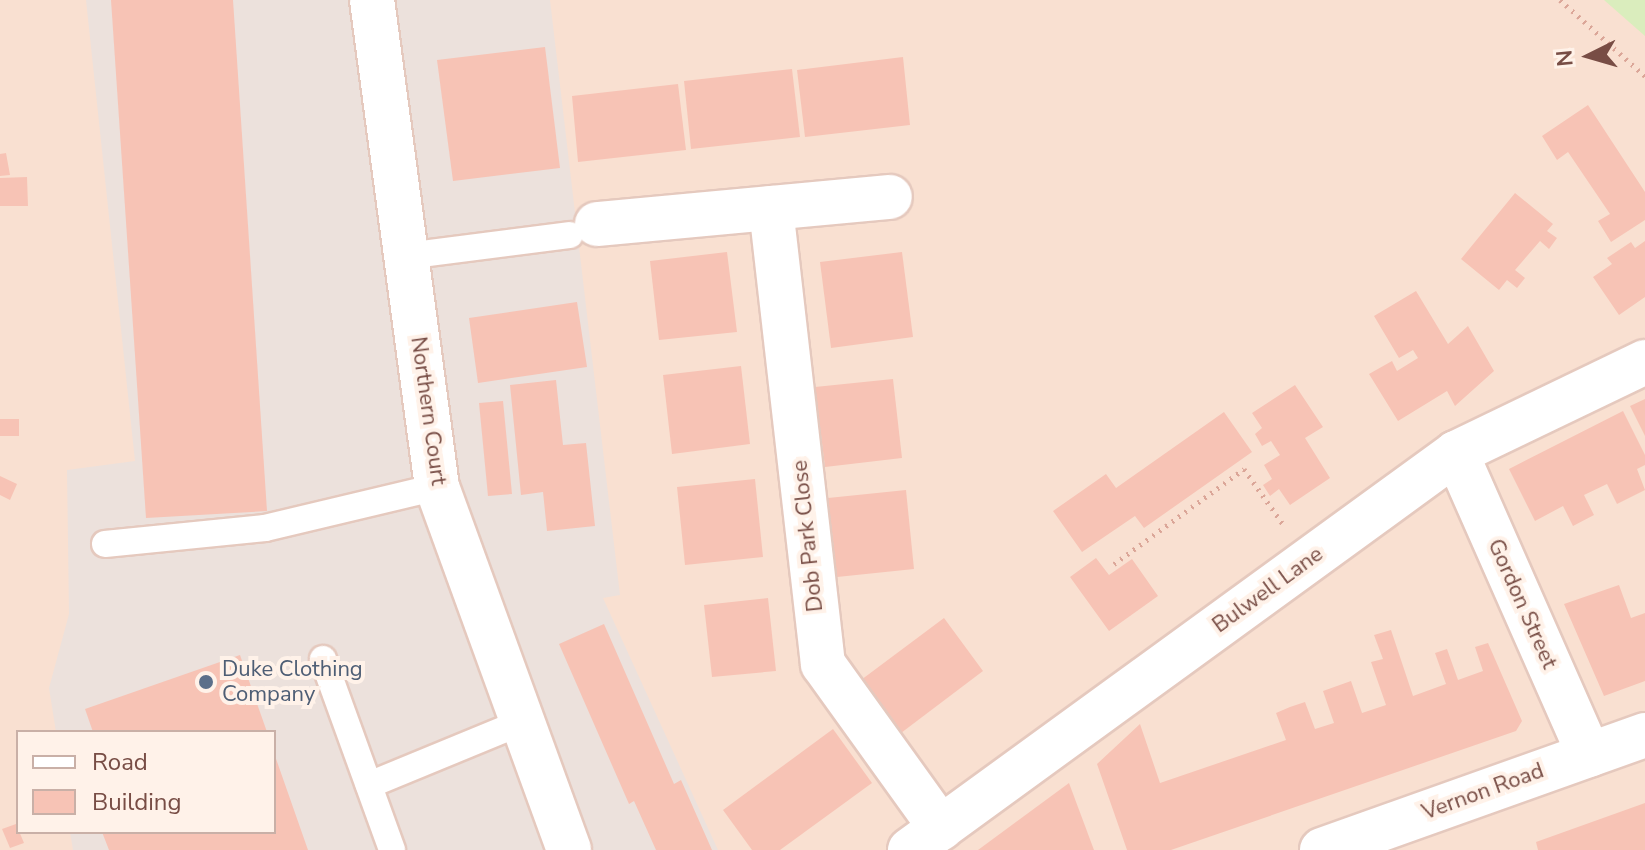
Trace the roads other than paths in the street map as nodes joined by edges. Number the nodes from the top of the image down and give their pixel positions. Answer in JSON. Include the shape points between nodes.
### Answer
{"nodes":[{"id":1,"x":372,"y":0,"type":"edge"},
{"id":2,"x":890,"y":197,"type":"dead end"},
{"id":3,"x":771,"y":208,"type":"junction"},
{"id":4,"x":584,"y":230,"type":"joint"},
{"id":5,"x":406,"y":256,"type":"junction"},
{"id":6,"x":1645,"y":362,"type":"edge"},
{"id":7,"x":1456,"y":453,"type":"junction"},
{"id":8,"x":437,"y":487,"type":"junction"},
{"id":9,"x":105,"y":544,"type":"dead end"},
{"id":10,"x":323,"y":659,"type":"dead end"},
{"id":11,"x":522,"y":722,"type":"junction"},
{"id":12,"x":1645,"y":735,"type":"edge"},
{"id":13,"x":1589,"y":755,"type":"junction"},
{"id":14,"x":369,"y":785,"type":"junction"},
{"id":15,"x":926,"y":839,"type":"edge"},
{"id":16,"x":392,"y":850,"type":"edge"},
{"id":17,"x":569,"y":850,"type":"edge"},
{"id":18,"x":1322,"y":850,"type":"edge"}],
"edges":[{"from":1,"to":5,"type":"street","name":"Northern Court"},
{"from":2,"to":3,"type":"street"},
{"from":3,"to":4,"type":"street"},
{"from":3,"to":15,"type":"street","name":"Dob Park Close","via":[[823,664]]},
{"from":4,"to":5,"type":"lane"},
{"from":5,"to":8,"type":"street","name":"Northern Court"},
{"from":6,"to":7,"type":"street","name":"Bulwell Lane"},
{"from":7,"to":13,"type":"street","name":"Gordon Street"},
{"from":7,"to":15,"type":"street","name":"Bulwell Lane"},
{"from":8,"to":9,"type":"lane","via":[[265,528]]},
{"from":8,"to":11,"type":"street","name":"Northern Court"},
{"from":10,"to":14,"type":"lane"},
{"from":11,"to":14,"type":"lane"},
{"from":11,"to":17,"type":"street","name":"Northern Court"},
{"from":12,"to":13,"type":"street","name":"Vernon Road"},
{"from":13,"to":18,"type":"street","name":"Vernon Road"},
{"from":14,"to":16,"type":"lane"}]}
